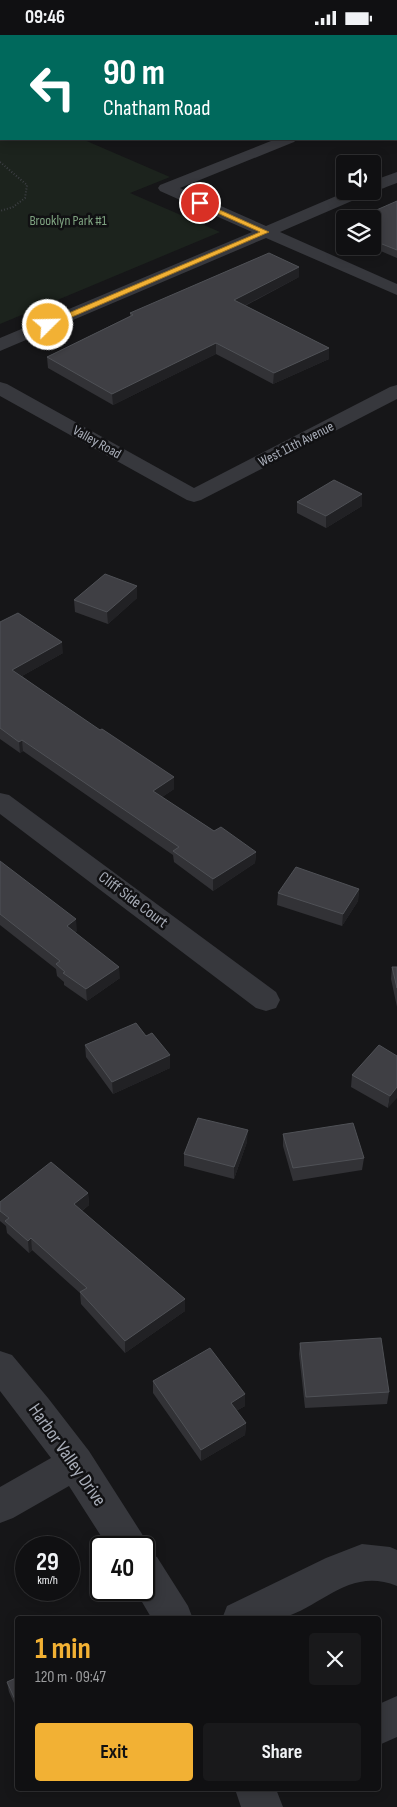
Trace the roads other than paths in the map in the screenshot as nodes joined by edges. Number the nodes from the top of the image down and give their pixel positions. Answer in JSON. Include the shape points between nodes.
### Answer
{"nodes":[{"id":1,"x":286,"y":140,"type":"edge"},
{"id":2,"x":397,"y":177,"type":"edge"},
{"id":3,"x":381,"y":183,"type":"edge"},
{"id":4,"x":341,"y":200,"type":"edge"},
{"id":5,"x":266,"y":232,"type":"junction"},
{"id":6,"x":397,"y":271,"type":"edge"},
{"id":7,"x":376,"y":281,"type":"junction"},
{"id":8,"x":397,"y":290,"type":"edge"},
{"id":9,"x":0,"y":345,"type":"edge"},
{"id":10,"x":0,"y":388,"type":"edge"},
{"id":11,"x":397,"y":391,"type":"edge"},
{"id":12,"x":194,"y":496,"type":"joint"},
{"id":13,"x":0,"y":801,"type":"edge"},
{"id":14,"x":266,"y":999,"type":"dead end"},
{"id":15,"x":0,"y":1366,"type":"edge"},
{"id":16,"x":76,"y":1463,"type":"junction"},
{"id":17,"x":0,"y":1506,"type":"edge"},
{"id":18,"x":123,"y":1536,"type":"edge"},
{"id":19,"x":397,"y":1568,"type":"edge"},
{"id":20,"x":155,"y":1588,"type":"edge"},
{"id":21,"x":172,"y":1616,"type":"edge"},
{"id":22,"x":247,"y":1616,"type":"edge"},
{"id":23,"x":397,"y":1716,"type":"edge"},
{"id":24,"x":381,"y":1724,"type":"edge"},
{"id":25,"x":257,"y":1791,"type":"edge"},
{"id":26,"x":262,"y":1807,"type":"edge"}],
"edges":[{"from":1,"to":5,"type":"street","via":[[166,188]]},
{"from":2,"to":3,"type":"street"},
{"from":4,"to":5,"type":"street"},
{"from":5,"to":7,"type":"street"},
{"from":5,"to":9,"type":"street"},
{"from":6,"to":7,"type":"street"},
{"from":7,"to":8,"type":"street"},
{"from":10,"to":12,"type":"street","name":"Valley Road"},
{"from":11,"to":12,"type":"street","name":"West 11th Avenue"},
{"from":13,"to":14,"type":"street","name":"Cliff Side Court"},
{"from":15,"to":16,"type":"street","name":"Harbor Valley Drive"},
{"from":16,"to":17,"type":"street"},
{"from":16,"to":18,"type":"street","name":"Harbor Valley Drive"},
{"from":19,"to":22,"type":"street","via":[[362,1562]]},
{"from":20,"to":21,"type":"street"},
{"from":23,"to":24,"type":"street"},
{"from":25,"to":26,"type":"street"}]}
